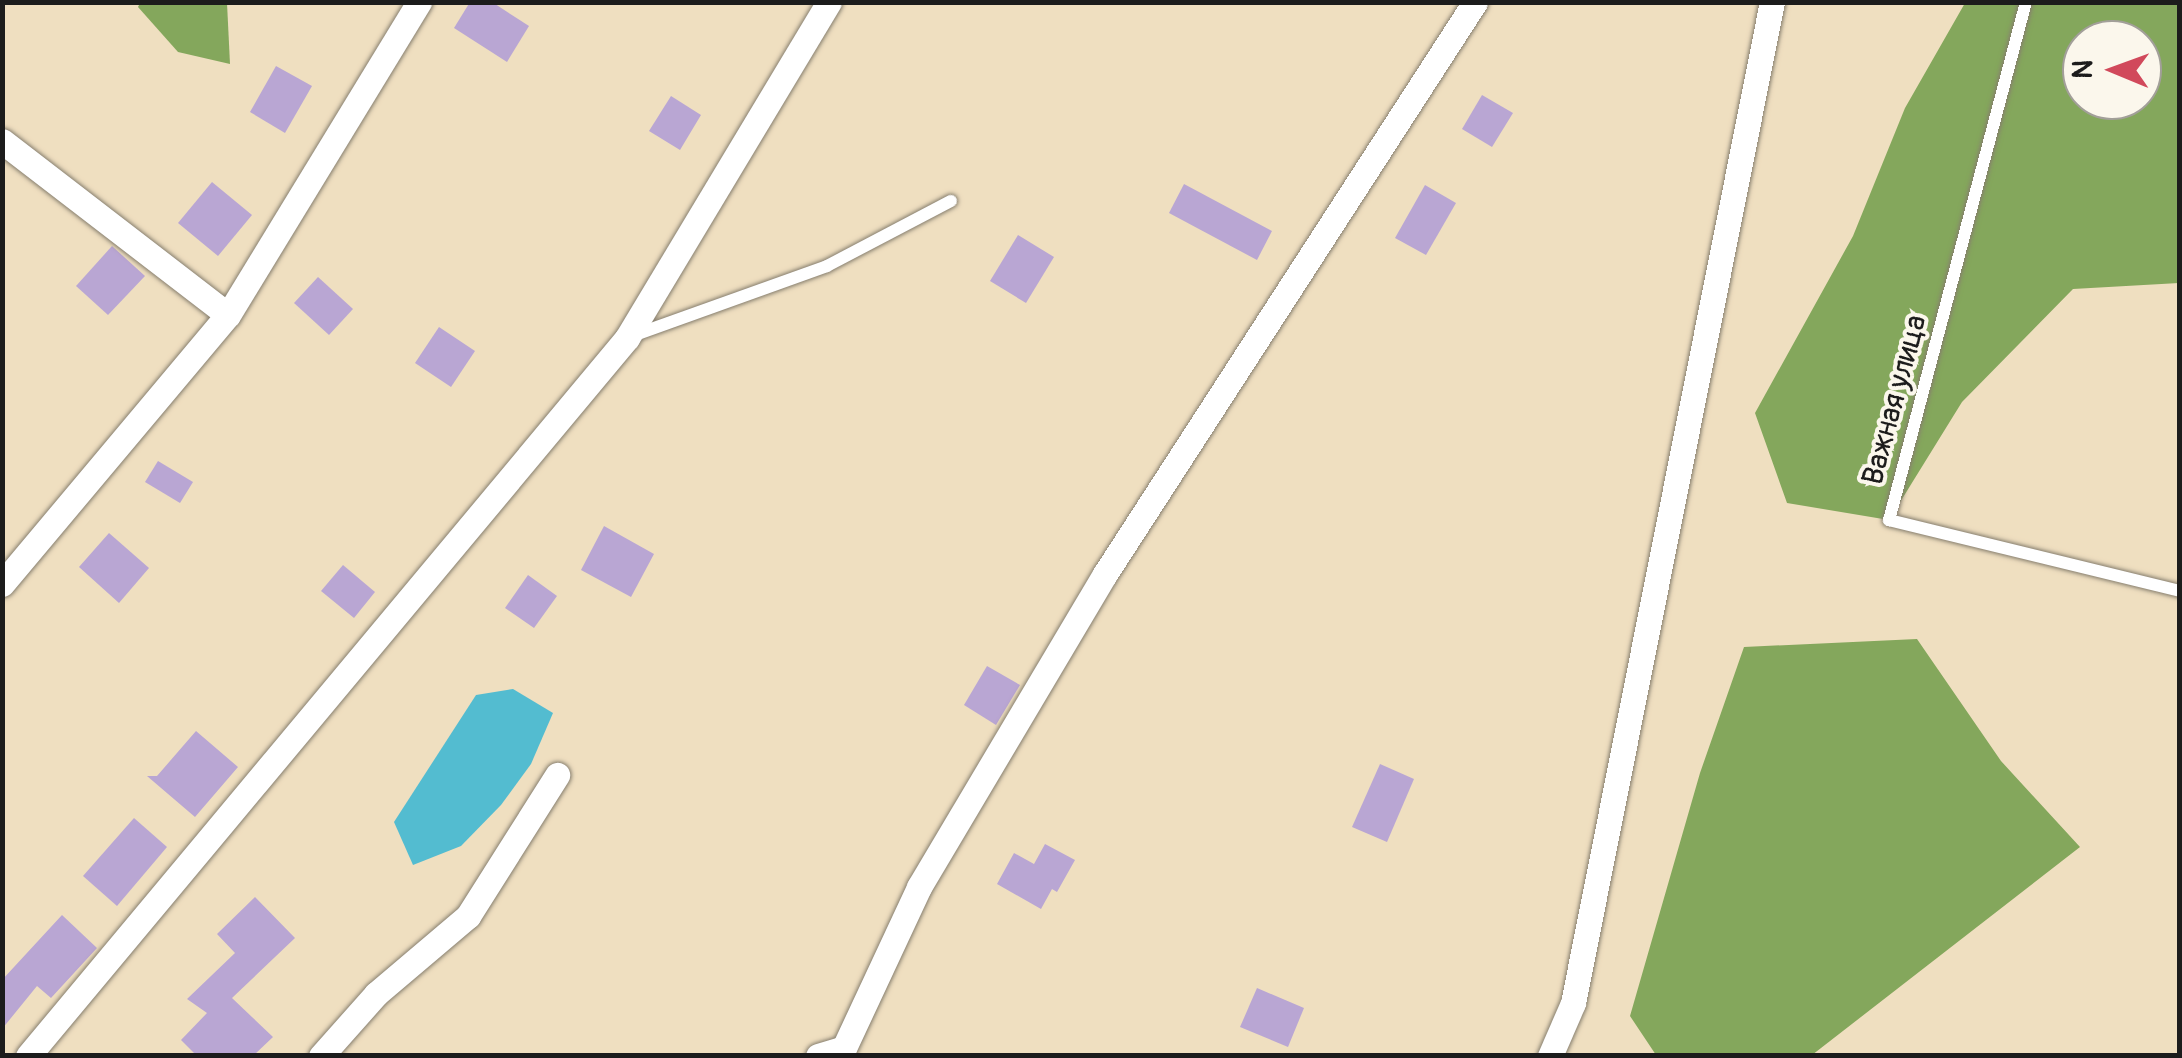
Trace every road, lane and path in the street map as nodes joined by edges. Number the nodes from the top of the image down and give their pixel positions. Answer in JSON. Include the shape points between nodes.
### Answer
{"nodes":[{"id":1,"x":419,"y":2,"type":"edge"},
{"id":2,"x":829,"y":2,"type":"edge"},
{"id":3,"x":1474,"y":2,"type":"edge"},
{"id":4,"x":1772,"y":2,"type":"edge"},
{"id":5,"x":2026,"y":2,"type":"edge"},
{"id":6,"x":2,"y":141,"type":"edge"},
{"id":7,"x":951,"y":201,"type":"dead end"},
{"id":8,"x":228,"y":316,"type":"junction"},
{"id":9,"x":627,"y":338,"type":"junction"},
{"id":10,"x":2,"y":584,"type":"edge"},
{"id":11,"x":2180,"y":591,"type":"edge"},
{"id":12,"x":557,"y":775,"type":"dead end"},
{"id":13,"x":28,"y":1056,"type":"edge"},
{"id":14,"x":321,"y":1056,"type":"edge"},
{"id":15,"x":818,"y":1056,"type":"edge"},
{"id":16,"x":1550,"y":1056,"type":"edge"}],
"edges":[{"from":1,"to":8,"type":"street"},
{"from":2,"to":9,"type":"street"},
{"from":3,"to":15,"type":"street","via":[[1096,590],[919,888],[844,1048]]},
{"from":4,"to":16,"type":"street","via":[[1573,1003]]},
{"from":5,"to":11,"type":"lane","name":"Важная улица","via":[[1889,520]]},
{"from":6,"to":8,"type":"street"},
{"from":7,"to":9,"type":"lane","via":[[827,266]]},
{"from":8,"to":10,"type":"street"},
{"from":9,"to":13,"type":"street"},
{"from":12,"to":14,"type":"street","via":[[468,916],[376,994]]}]}
